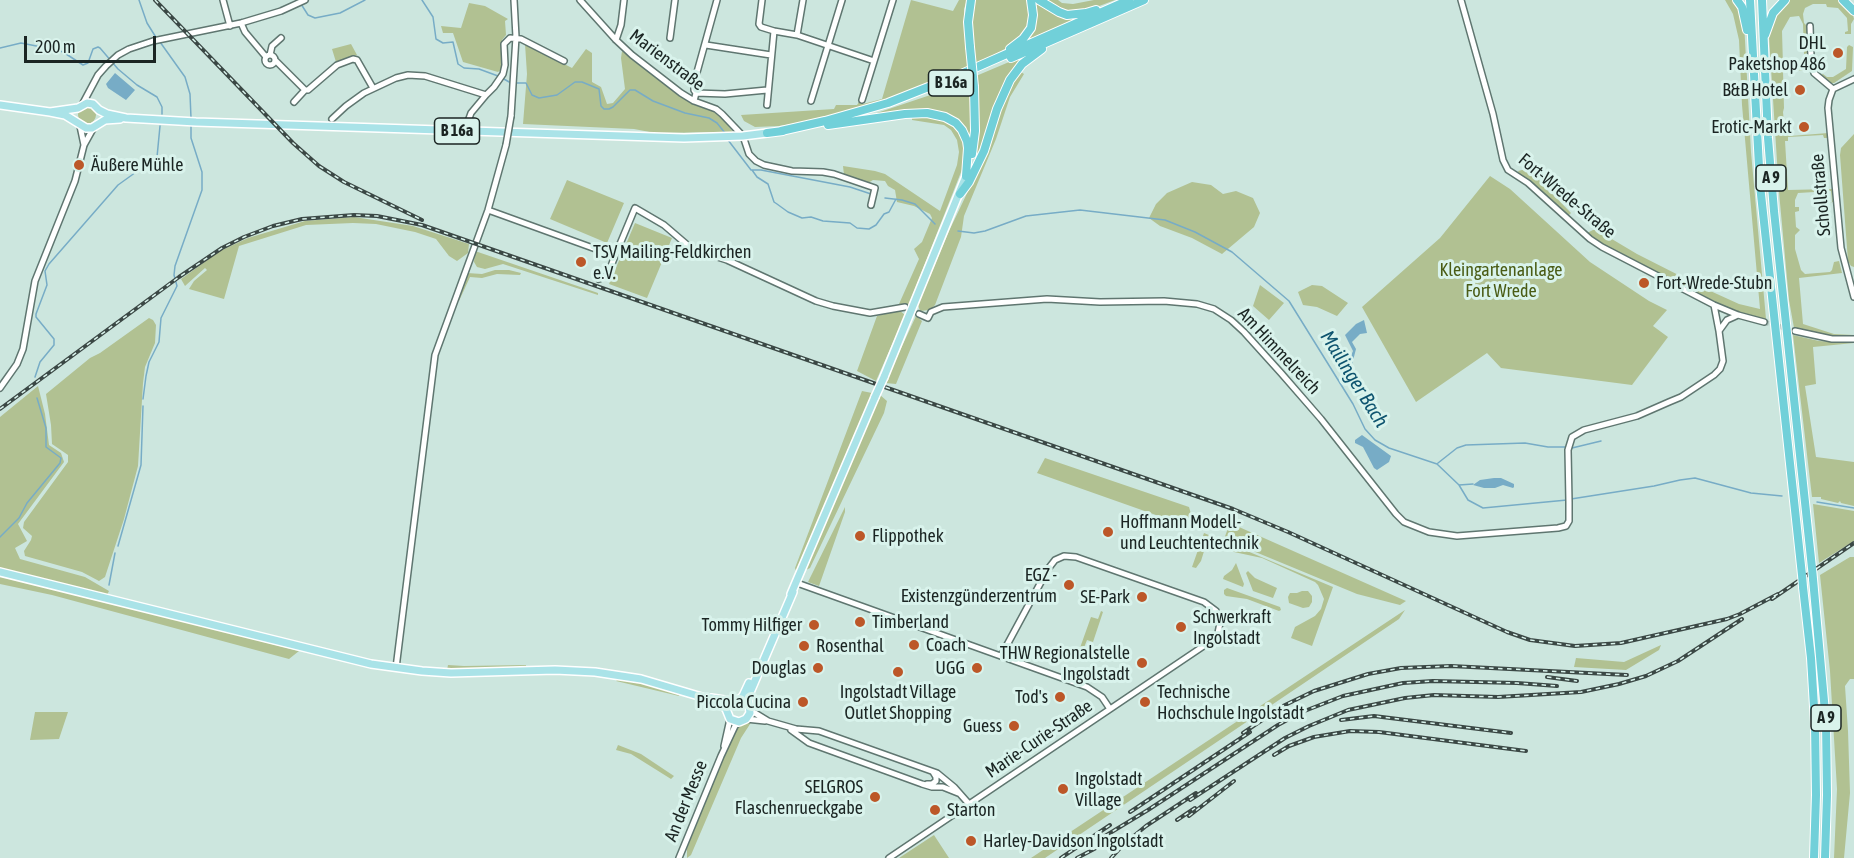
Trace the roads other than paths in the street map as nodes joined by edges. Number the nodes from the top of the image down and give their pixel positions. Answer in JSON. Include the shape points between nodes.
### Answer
{"nodes":[{"id":1,"x":223,"y":0,"type":"edge"},
{"id":2,"x":305,"y":0,"type":"edge"},
{"id":3,"x":514,"y":0,"type":"edge"},
{"id":4,"x":580,"y":0,"type":"edge"},
{"id":5,"x":624,"y":0,"type":"edge"},
{"id":6,"x":675,"y":0,"type":"edge"},
{"id":7,"x":717,"y":0,"type":"edge"},
{"id":8,"x":762,"y":0,"type":"edge"},
{"id":9,"x":802,"y":0,"type":"edge"},
{"id":10,"x":842,"y":0,"type":"edge"},
{"id":11,"x":893,"y":0,"type":"edge"},
{"id":12,"x":971,"y":0,"type":"edge"},
{"id":13,"x":1030,"y":0,"type":"edge"},
{"id":14,"x":1039,"y":0,"type":"edge"},
{"id":15,"x":1127,"y":0,"type":"edge"},
{"id":16,"x":1144,"y":0,"type":"edge"},
{"id":17,"x":1461,"y":0,"type":"edge"},
{"id":18,"x":1737,"y":0,"type":"edge"},
{"id":19,"x":1749,"y":0,"type":"edge"},
{"id":20,"x":1762,"y":0,"type":"edge"},
{"id":21,"x":1785,"y":0,"type":"edge"},
{"id":22,"x":1843,"y":0,"type":"edge"},
{"id":23,"x":1854,"y":11,"type":"edge"},
{"id":24,"x":241,"y":23,"type":"junction"},
{"id":25,"x":230,"y":26,"type":"junction"},
{"id":26,"x":1810,"y":26,"type":"dead end"},
{"id":27,"x":774,"y":31,"type":"junction"},
{"id":28,"x":1072,"y":32,"type":"junction"},
{"id":29,"x":797,"y":35,"type":"junction"},
{"id":30,"x":516,"y":37,"type":"junction"},
{"id":31,"x":281,"y":38,"type":"dead end"},
{"id":32,"x":670,"y":38,"type":"dead end"},
{"id":33,"x":1763,"y":39,"type":"junction"},
{"id":34,"x":616,"y":40,"type":"junction"},
{"id":35,"x":828,"y":44,"type":"junction"},
{"id":36,"x":706,"y":45,"type":"junction"},
{"id":37,"x":1749,"y":46,"type":"junction"},
{"id":38,"x":771,"y":55,"type":"junction"},
{"id":39,"x":268,"y":56,"type":"junction"},
{"id":40,"x":998,"y":58,"type":"junction"},
{"id":41,"x":275,"y":60,"type":"junction"},
{"id":42,"x":564,"y":61,"type":"dead end"},
{"id":43,"x":874,"y":61,"type":"junction"},
{"id":44,"x":1754,"y":77,"type":"junction"},
{"id":45,"x":1854,"y":79,"type":"edge"},
{"id":46,"x":93,"y":86,"type":"junction"},
{"id":47,"x":373,"y":88,"type":"junction"},
{"id":48,"x":1833,"y":89,"type":"junction"},
{"id":49,"x":305,"y":90,"type":"junction"},
{"id":50,"x":767,"y":90,"type":"junction"},
{"id":51,"x":696,"y":93,"type":"junction"},
{"id":52,"x":486,"y":95,"type":"junction"},
{"id":53,"x":811,"y":100,"type":"dead end"},
{"id":54,"x":862,"y":100,"type":"dead end"},
{"id":55,"x":694,"y":101,"type":"junction"},
{"id":56,"x":294,"y":102,"type":"dead end"},
{"id":57,"x":0,"y":105,"type":"edge"},
{"id":58,"x":766,"y":105,"type":"dead end"},
{"id":59,"x":80,"y":106,"type":"junction"},
{"id":60,"x":97,"y":108,"type":"junction"},
{"id":61,"x":50,"y":112,"type":"junction"},
{"id":62,"x":126,"y":118,"type":"junction"},
{"id":63,"x":332,"y":119,"type":"dead end"},
{"id":64,"x":467,"y":123,"type":"dead end"},
{"id":65,"x":78,"y":124,"type":"junction"},
{"id":66,"x":96,"y":125,"type":"junction"},
{"id":67,"x":825,"y":125,"type":"junction"},
{"id":68,"x":781,"y":131,"type":"junction"},
{"id":69,"x":767,"y":133,"type":"joint"},
{"id":70,"x":743,"y":136,"type":"junction"},
{"id":71,"x":84,"y":146,"type":"junction"},
{"id":72,"x":966,"y":176,"type":"junction"},
{"id":73,"x":960,"y":194,"type":"junction"},
{"id":74,"x":871,"y":205,"type":"dead end"},
{"id":75,"x":488,"y":210,"type":"junction"},
{"id":76,"x":615,"y":256,"type":"junction"},
{"id":77,"x":1854,"y":271,"type":"edge"},
{"id":78,"x":1846,"y":272,"type":"junction"},
{"id":79,"x":599,"y":279,"type":"dead end"},
{"id":80,"x":1854,"y":297,"type":"edge"},
{"id":81,"x":1714,"y":305,"type":"junction"},
{"id":82,"x":904,"y":307,"type":"dead end"},
{"id":83,"x":919,"y":314,"type":"dead end"},
{"id":84,"x":1738,"y":315,"type":"junction"},
{"id":85,"x":1764,"y":322,"type":"tunnel mouth"},
{"id":86,"x":1719,"y":331,"type":"junction"},
{"id":87,"x":1795,"y":331,"type":"tunnel mouth"},
{"id":88,"x":1854,"y":339,"type":"edge"},
{"id":89,"x":0,"y":388,"type":"edge"},
{"id":90,"x":0,"y":572,"type":"edge"},
{"id":91,"x":797,"y":583,"type":"junction"},
{"id":92,"x":793,"y":592,"type":"junction"},
{"id":93,"x":1001,"y":656,"type":"junction"},
{"id":94,"x":396,"y":668,"type":"junction"},
{"id":95,"x":702,"y":697,"type":"junction"},
{"id":96,"x":740,"y":699,"type":"junction"},
{"id":97,"x":731,"y":701,"type":"junction"},
{"id":98,"x":749,"y":707,"type":"junction"},
{"id":99,"x":1110,"y":708,"type":"junction"},
{"id":100,"x":726,"y":709,"type":"junction"},
{"id":101,"x":730,"y":719,"type":"junction"},
{"id":102,"x":743,"y":721,"type":"junction"},
{"id":103,"x":768,"y":721,"type":"junction"},
{"id":104,"x":787,"y":727,"type":"junction"},
{"id":105,"x":824,"y":732,"type":"junction"},
{"id":106,"x":816,"y":746,"type":"junction"},
{"id":107,"x":883,"y":754,"type":"junction"},
{"id":108,"x":721,"y":756,"type":"junction"},
{"id":109,"x":878,"y":768,"type":"junction"},
{"id":110,"x":933,"y":772,"type":"junction"},
{"id":111,"x":922,"y":784,"type":"junction"},
{"id":112,"x":958,"y":793,"type":"junction"},
{"id":113,"x":969,"y":804,"type":"junction"},
{"id":114,"x":679,"y":858,"type":"edge"},
{"id":115,"x":889,"y":858,"type":"edge"},
{"id":116,"x":1814,"y":858,"type":"edge"},
{"id":117,"x":1825,"y":858,"type":"edge"}],
"edges":[{"from":1,"to":25,"type":"street"},
{"from":2,"to":24,"type":"street"},
{"from":3,"to":30,"type":"street"},
{"from":4,"to":34,"type":"street","name":"Marienstraße"},
{"from":5,"to":34,"type":"street"},
{"from":6,"to":32,"type":"street"},
{"from":7,"to":36,"type":"street"},
{"from":8,"to":27,"type":"street","via":[[760,27]]},
{"from":9,"to":29,"type":"street"},
{"from":10,"to":35,"type":"street"},
{"from":11,"to":43,"type":"street"},
{"from":12,"to":72,"type":"highway","bridge":true,"via":[[968,22],[975,130]]},
{"from":13,"to":40,"type":"highway","via":[[1031,28]]},
{"from":14,"to":15,"type":"highway","via":[[1059,12],[1076,15]]},
{"from":15,"to":40,"type":"highway","number":"B 16a"},
{"from":16,"to":28,"type":"highway","number":"B 16a"},
{"from":17,"to":81,"type":"street","name":"Fort-Wrede-Straße","via":[[1505,166],[1596,243]]},
{"from":18,"to":37,"type":"highway","number":"A 9","via":[[1746,21]]},
{"from":19,"to":37,"type":"highway","number":"A 9"},
{"from":19,"to":44,"type":"highway","number":"A 9"},
{"from":20,"to":33,"type":"highway","number":"A 9"},
{"from":21,"to":33,"type":"highway","number":"A 9","via":[[1773,13]]},
{"from":22,"to":23,"type":"highway"},
{"from":24,"to":25,"type":"street"},
{"from":24,"to":39,"type":"street"},
{"from":25,"to":46,"type":"street","via":[[129,49],[106,66]]},
{"from":26,"to":48,"type":"street","via":[[1814,73]]},
{"from":27,"to":29,"type":"street"},
{"from":27,"to":38,"type":"street"},
{"from":28,"to":67,"type":"highway","number":"B 16a","via":[[916,98]]},
{"from":28,"to":73,"type":"highway","via":[[1030,57],[1010,80],[984,151]]},
{"from":29,"to":35,"type":"street"},
{"from":30,"to":42,"type":"street"},
{"from":30,"to":52,"type":"street","via":[[504,44],[502,74]]},
{"from":30,"to":75,"type":"street","bridge":true,"via":[[511,116]]},
{"from":31,"to":39,"type":"street"},
{"from":33,"to":117,"type":"highway","number":"A 9","bridge":true,"via":[[1774,211],[1826,723]]},
{"from":34,"to":55,"type":"street","name":"Marienstraße"},
{"from":35,"to":43,"type":"street"},
{"from":35,"to":53,"type":"street"},
{"from":36,"to":38,"type":"street"},
{"from":36,"to":51,"type":"street","via":[[694,83]]},
{"from":37,"to":44,"type":"highway","number":"A 9"},
{"from":38,"to":50,"type":"street"},
{"from":39,"to":41,"type":"street"},
{"from":39,"to":41,"type":"street","via":[[268,65]]},
{"from":40,"to":68,"type":"highway","number":"B 16a","via":[[888,103]]},
{"from":41,"to":49,"type":"street"},
{"from":43,"to":54,"type":"street"},
{"from":44,"to":116,"type":"highway","number":"A 9","bridge":true,"via":[[1760,185],[1815,723]]},
{"from":45,"to":48,"type":"street"},
{"from":46,"to":59,"type":"street"},
{"from":46,"to":60,"type":"street"},
{"from":47,"to":49,"type":"street","via":[[353,59],[337,65]]},
{"from":47,"to":52,"type":"street","via":[[402,76],[416,75]]},
{"from":47,"to":63,"type":"street"},
{"from":48,"to":78,"type":"street","name":"Schollstraße","via":[[1828,108],[1839,239]]},
{"from":49,"to":56,"type":"street"},
{"from":50,"to":51,"type":"street"},
{"from":50,"to":58,"type":"street"},
{"from":51,"to":55,"type":"street"},
{"from":52,"to":64,"type":"street"},
{"from":55,"to":70,"type":"street","name":"Marienstraße","via":[[716,109]]},
{"from":57,"to":61,"type":"main road"},
{"from":59,"to":60,"type":"main road","via":[[87,103]]},
{"from":59,"to":61,"type":"main road"},
{"from":59,"to":65,"type":"main road","via":[[75,115]]},
{"from":60,"to":62,"type":"main road","number":"B 16a"},
{"from":60,"to":66,"type":"main road","via":[[100,117]]},
{"from":61,"to":65,"type":"main road","via":[[65,115]]},
{"from":62,"to":66,"type":"main road","number":"B 16a"},
{"from":62,"to":70,"type":"main road","number":"B 16a","via":[[684,138]]},
{"from":65,"to":66,"type":"main road","via":[[86,128]]},
{"from":65,"to":71,"type":"street"},
{"from":66,"to":71,"type":"street"},
{"from":67,"to":68,"type":"highway","number":"B 16a"},
{"from":67,"to":72,"type":"highway","via":[[905,114],[945,117],[956,123],[967,141]]},
{"from":68,"to":69,"type":"highway","number":"B 16a"},
{"from":69,"to":70,"type":"main road","number":"B 16a"},
{"from":70,"to":74,"type":"street","name":"Marienstraße","via":[[749,154],[764,165],[823,172],[875,188]]},
{"from":71,"to":89,"type":"street","via":[[75,181],[35,280],[23,349]]},
{"from":72,"to":73,"type":"main road"},
{"from":73,"to":91,"type":"main road","bridge":true},
{"from":75,"to":76,"type":"street"},
{"from":75,"to":94,"type":"street","via":[[435,355]]},
{"from":76,"to":79,"type":"street","via":[[607,276]]},
{"from":76,"to":82,"type":"street","via":[[635,208],[664,225],[692,249],[727,260],[816,301],[870,313]]},
{"from":77,"to":78,"type":"street"},
{"from":78,"to":80,"type":"street","name":"Schollstraße"},
{"from":81,"to":84,"type":"street","name":"Fort-Wrede-Straße"},
{"from":81,"to":86,"type":"street"},
{"from":83,"to":86,"type":"street","name":"Am Himmelreich","via":[[928,318],[931,312],[943,307],[1047,299],[1207,307],[1244,332],[1322,418],[1404,522],[1429,532],[1457,536],[1566,526],[1568,447],[1572,437],[1637,416],[1714,375],[1723,361]]},
{"from":84,"to":85,"type":"street","name":"Fort-Wrede-Straße"},
{"from":84,"to":86,"type":"street","via":[[1727,320]]},
{"from":87,"to":88,"type":"street"},
{"from":90,"to":94,"type":"main road"},
{"from":91,"to":92,"type":"main road"},
{"from":91,"to":93,"type":"street"},
{"from":92,"to":96,"type":"main road"},
{"from":92,"to":98,"type":"main road","via":[[751,690]]},
{"from":93,"to":99,"type":"street","via":[[1087,687]]},
{"from":93,"to":99,"type":"street","name":"Marie-Curie-Straße","via":[[1048,569],[1064,556],[1213,607],[1220,623],[1215,637]]},
{"from":94,"to":95,"type":"main road","via":[[451,673],[595,672],[641,679]]},
{"from":95,"to":97,"type":"main road"},
{"from":95,"to":100,"type":"main road"},
{"from":96,"to":97,"type":"main road"},
{"from":96,"to":98,"type":"main road"},
{"from":97,"to":100,"type":"main road"},
{"from":98,"to":102,"type":"main road"},
{"from":98,"to":103,"type":"street"},
{"from":99,"to":113,"type":"street","name":"Marie-Curie-Straße"},
{"from":100,"to":101,"type":"main road"},
{"from":101,"to":102,"type":"main road"},
{"from":101,"to":108,"type":"street"},
{"from":102,"to":103,"type":"street"},
{"from":102,"to":108,"type":"street","via":[[735,726]]},
{"from":103,"to":104,"type":"street"},
{"from":104,"to":105,"type":"street"},
{"from":104,"to":106,"type":"street"},
{"from":105,"to":106,"type":"street","via":[[812,736]]},
{"from":105,"to":107,"type":"street"},
{"from":106,"to":109,"type":"street"},
{"from":107,"to":109,"type":"street"},
{"from":107,"to":110,"type":"street"},
{"from":108,"to":114,"type":"street","name":"An der Messe"},
{"from":109,"to":111,"type":"street"},
{"from":110,"to":111,"type":"street","via":[[934,783]]},
{"from":110,"to":112,"type":"street"},
{"from":111,"to":112,"type":"street"},
{"from":112,"to":113,"type":"street"},
{"from":113,"to":115,"type":"street","name":"Marie-Curie-Straße"}]}
